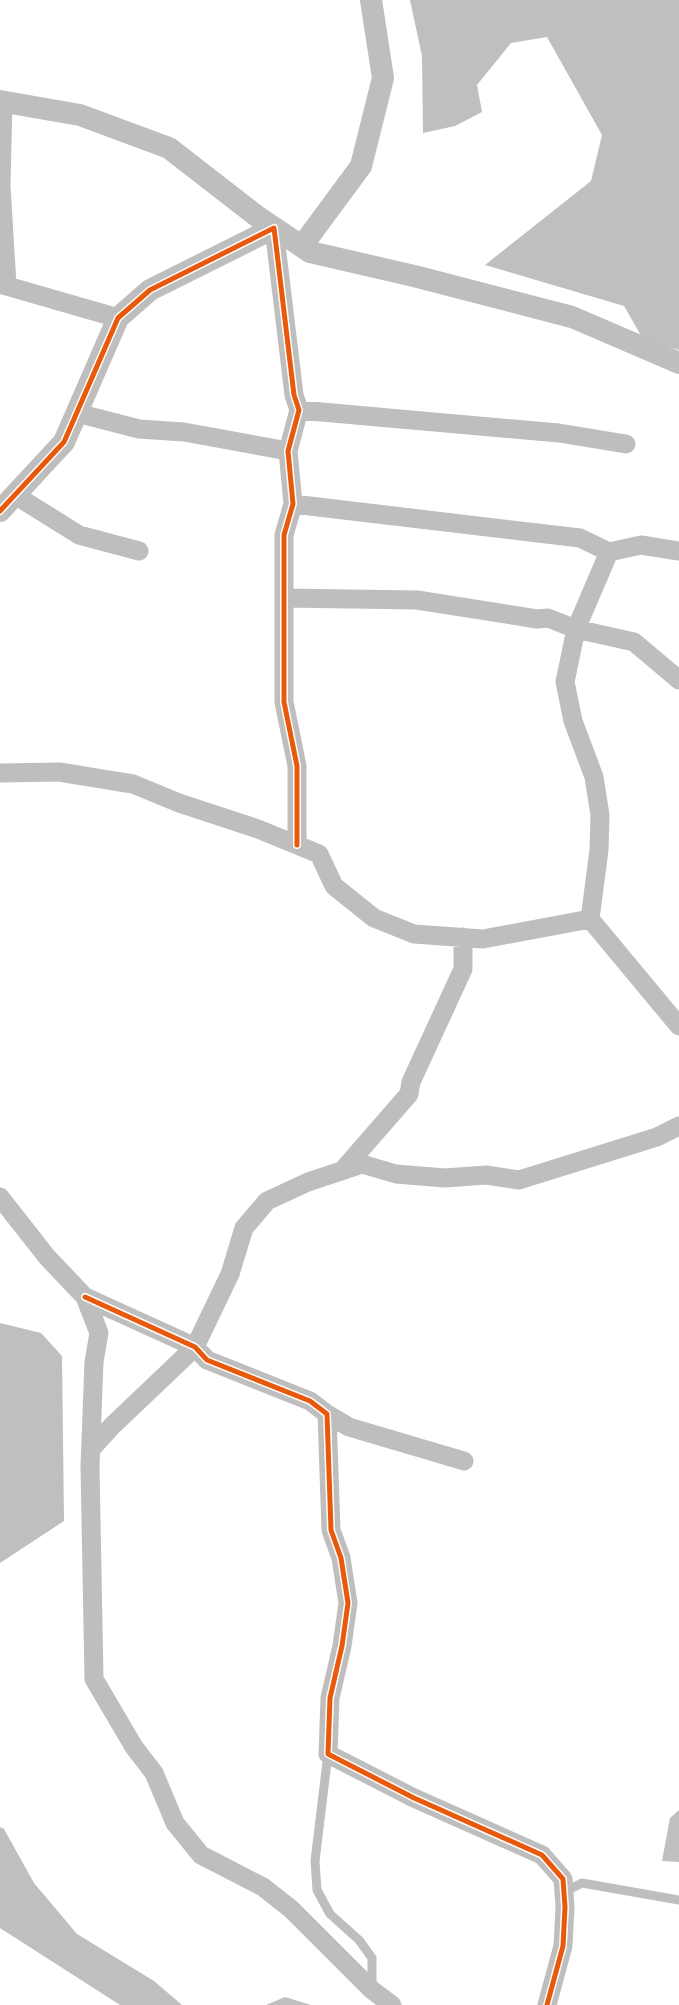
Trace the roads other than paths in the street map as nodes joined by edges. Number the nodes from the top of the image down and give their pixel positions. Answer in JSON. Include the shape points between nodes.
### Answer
{"nodes":[{"id":1,"x":371,"y":0,"type":"edge"},
{"id":2,"x":1,"y":101,"type":"edge"},
{"id":3,"x":274,"y":228,"type":"junction"},
{"id":4,"x":302,"y":246,"type":"junction"},
{"id":5,"x":3,"y":285,"type":"edge"},
{"id":6,"x":118,"y":318,"type":"junction"},
{"id":7,"x":679,"y":363,"type":"edge"},
{"id":8,"x":299,"y":410,"type":"junction"},
{"id":9,"x":77,"y":413,"type":"junction"},
{"id":10,"x":626,"y":444,"type":"dead end"},
{"id":11,"x":288,"y":451,"type":"junction"},
{"id":12,"x":15,"y":495,"type":"junction"},
{"id":13,"x":292,"y":504,"type":"junction"},
{"id":14,"x":0,"y":511,"type":"edge"},
{"id":15,"x":139,"y":551,"type":"dead end"},
{"id":16,"x":679,"y":551,"type":"edge"},
{"id":17,"x":609,"y":552,"type":"junction"},
{"id":18,"x":284,"y":598,"type":"junction"},
{"id":19,"x":576,"y":629,"type":"junction"},
{"id":20,"x":679,"y":680,"type":"edge"},
{"id":21,"x":0,"y":773,"type":"edge"},
{"id":22,"x":297,"y":845,"type":"junction"},
{"id":23,"x":590,"y":919,"type":"junction"},
{"id":24,"x":464,"y":937,"type":"junction"},
{"id":25,"x":679,"y":1026,"type":"edge"},
{"id":26,"x":679,"y":1126,"type":"edge"},
{"id":27,"x":342,"y":1171,"type":"junction"},
{"id":28,"x":0,"y":1197,"type":"edge"},
{"id":29,"x":85,"y":1297,"type":"junction"},
{"id":30,"x":195,"y":1347,"type":"junction"},
{"id":31,"x":327,"y":1414,"type":"junction"},
{"id":32,"x":91,"y":1449,"type":"junction"},
{"id":33,"x":464,"y":1461,"type":"dead end"},
{"id":34,"x":328,"y":1754,"type":"junction"},
{"id":35,"x":564,"y":1892,"type":"junction"},
{"id":36,"x":679,"y":1900,"type":"edge"},
{"id":37,"x":372,"y":1990,"type":"junction"},
{"id":38,"x":392,"y":2005,"type":"edge"},
{"id":39,"x":547,"y":2005,"type":"edge"}],
"edges":[{"from":1,"to":4,"type":"street","via":[[383,78],[361,166]]},
{"from":2,"to":3,"type":"street","via":[[80,115],[169,148]]},
{"from":2,"to":5,"type":"street"},
{"from":3,"to":4,"type":"street"},
{"from":3,"to":6,"type":"street","via":[[150,290]]},
{"from":3,"to":8,"type":"street","via":[[294,395]]},
{"from":4,"to":7,"type":"street","via":[[310,252],[572,317]]},
{"from":5,"to":6,"type":"street"},
{"from":6,"to":9,"type":"street"},
{"from":8,"to":10,"type":"street","via":[[559,433]]},
{"from":8,"to":11,"type":"street"},
{"from":9,"to":11,"type":"street","via":[[139,429],[184,432]]},
{"from":9,"to":12,"type":"street","via":[[64,442]]},
{"from":11,"to":13,"type":"street"},
{"from":12,"to":14,"type":"street"},
{"from":12,"to":15,"type":"street","via":[[79,535]]},
{"from":13,"to":17,"type":"street","via":[[580,538]]},
{"from":13,"to":18,"type":"street","via":[[284,535]]},
{"from":16,"to":17,"type":"street","via":[[641,545]]},
{"from":17,"to":19,"type":"street"},
{"from":18,"to":19,"type":"street","via":[[417,600],[537,619],[548,618]]},
{"from":18,"to":22,"type":"street","via":[[284,702],[297,766]]},
{"from":19,"to":20,"type":"street","via":[[634,642]]},
{"from":19,"to":23,"type":"street","via":[[565,682],[573,721],[594,777],[600,815]]},
{"from":21,"to":22,"type":"street","via":[[59,772],[133,784]]},
{"from":22,"to":24,"type":"street","via":[[318,854],[334,886],[374,918],[414,934]]},
{"from":23,"to":24,"type":"street","via":[[483,939]]},
{"from":23,"to":25,"type":"street"},
{"from":24,"to":27,"type":"street","via":[[464,969],[412,1082],[409,1094]]},
{"from":26,"to":27,"type":"street","via":[[657,1137],[519,1180],[486,1175],[445,1178],[396,1174],[362,1164]]},
{"from":27,"to":30,"type":"street","via":[[308,1182],[267,1201],[244,1228],[230,1274]]},
{"from":28,"to":29,"type":"street","via":[[47,1257]]},
{"from":29,"to":30,"type":"street"},
{"from":29,"to":32,"type":"street","via":[[99,1334],[94,1362]]},
{"from":30,"to":31,"type":"street","via":[[207,1360],[310,1401]]},
{"from":30,"to":32,"type":"street"},
{"from":31,"to":33,"type":"street","via":[[349,1427]]},
{"from":31,"to":34,"type":"street","via":[[331,1530],[341,1558],[348,1603],[342,1646],[330,1698]]},
{"from":32,"to":37,"type":"street","via":[[94,1679],[134,1747],[154,1773],[175,1823],[200,1855],[263,1887],[291,1909]]},
{"from":34,"to":35,"type":"street","via":[[414,1798],[542,1856],[563,1879]]},
{"from":34,"to":37,"type":"lane","via":[[315,1861],[317,1890],[330,1914],[359,1940],[372,1958]]},
{"from":35,"to":36,"type":"lane","via":[[582,1883]]},
{"from":35,"to":39,"type":"street","via":[[563,1946]]},
{"from":37,"to":38,"type":"street"}]}
